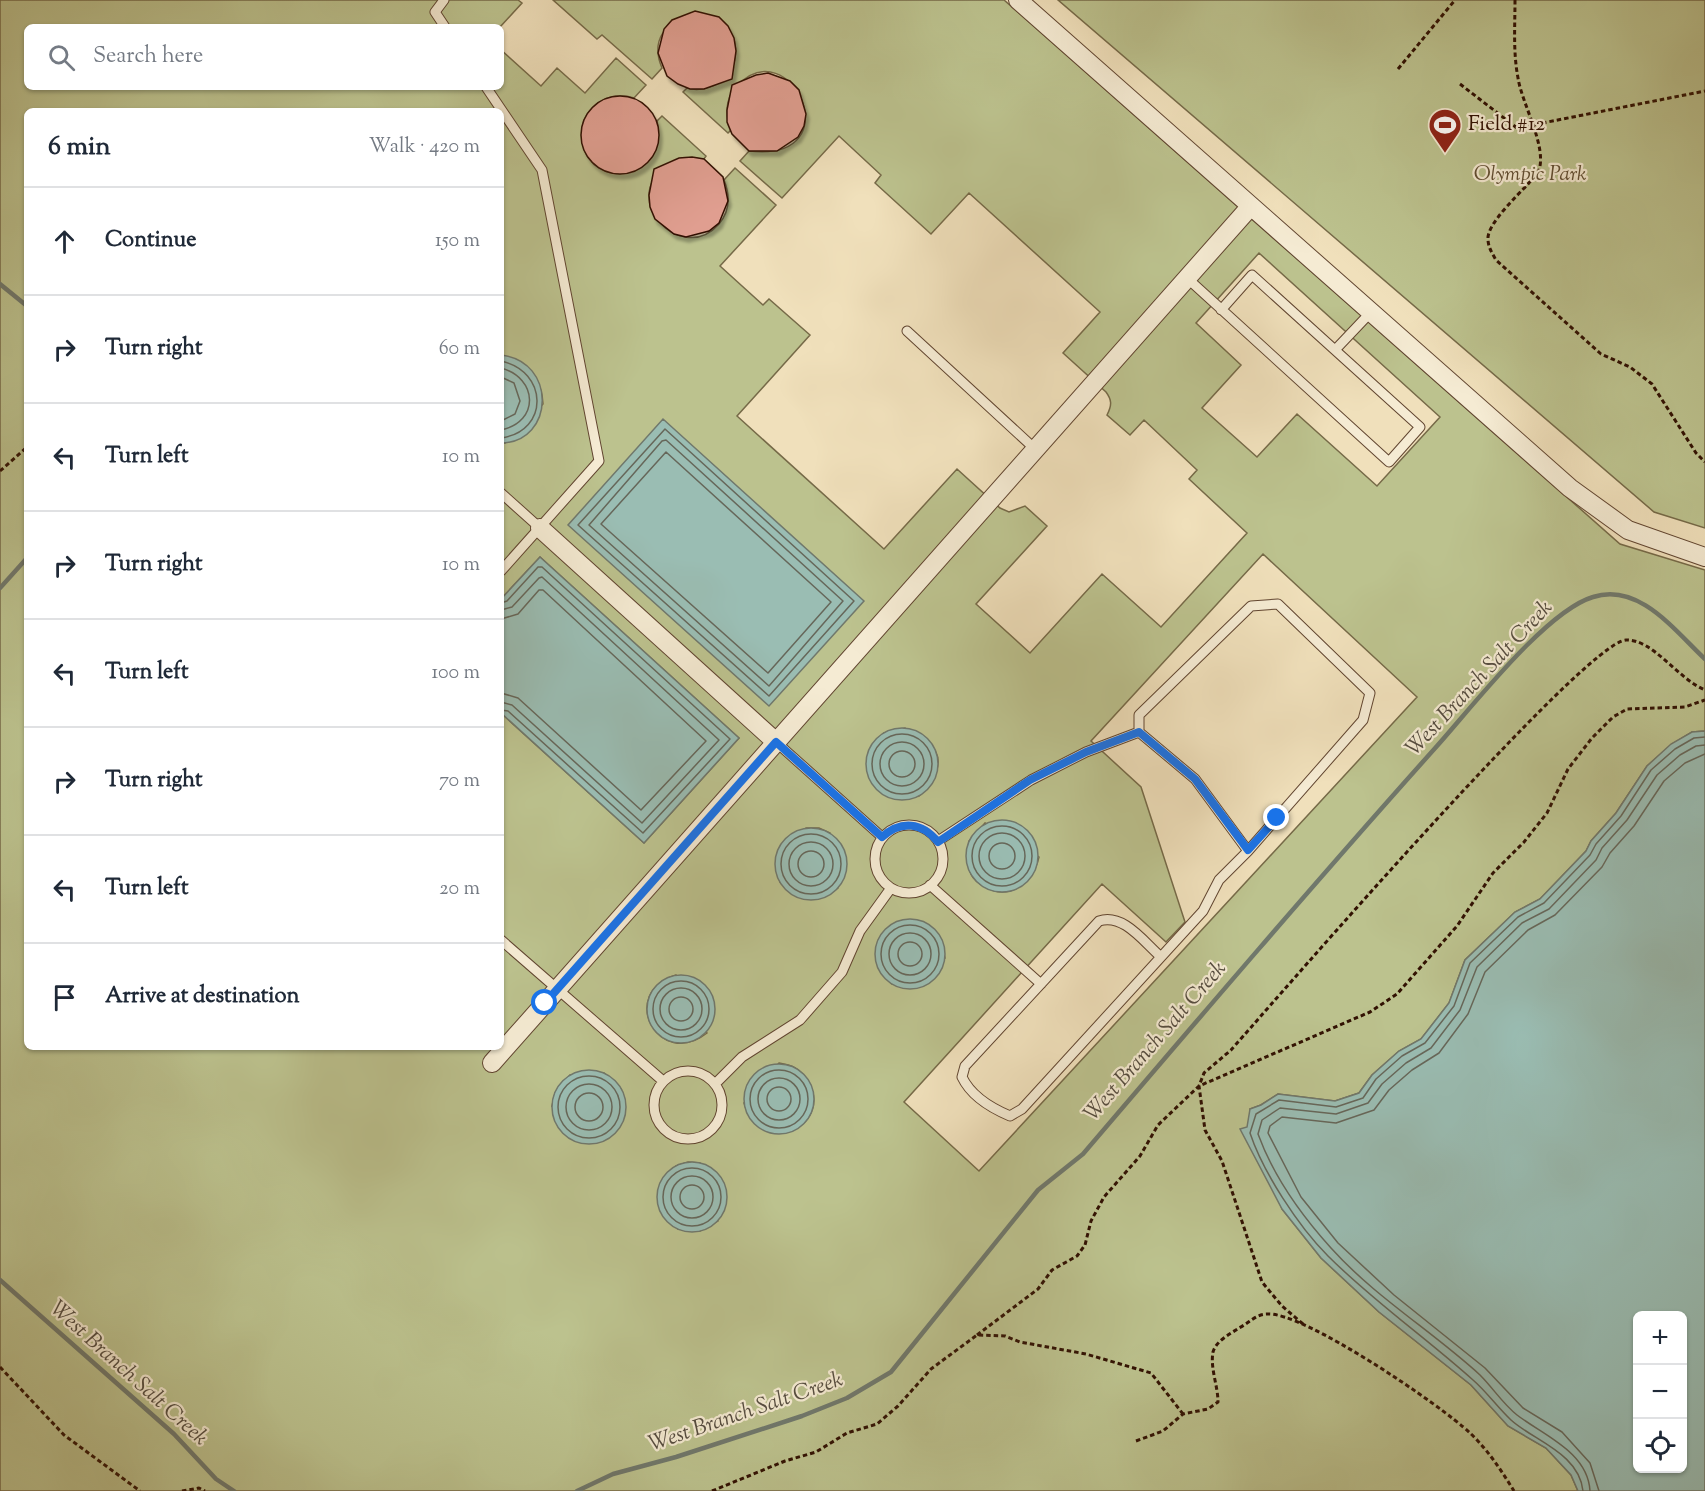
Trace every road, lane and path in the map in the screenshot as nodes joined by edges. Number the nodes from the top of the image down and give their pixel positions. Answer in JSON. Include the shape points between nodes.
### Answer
{"nodes":[{"id":1,"x":444,"y":0,"type":"edge"},
{"id":2,"x":1018,"y":0,"type":"edge"},
{"id":3,"x":1455,"y":0,"type":"edge"},
{"id":4,"x":1515,"y":0,"type":"edge"},
{"id":5,"x":443,"y":24,"type":"edge"},
{"id":6,"x":1398,"y":69,"type":"dead end"},
{"id":7,"x":1460,"y":84,"type":"dead end"},
{"id":8,"x":488,"y":90,"type":"edge"},
{"id":9,"x":1705,"y":92,"type":"edge"},
{"id":10,"x":500,"y":108,"type":"edge"},
{"id":11,"x":504,"y":114,"type":"edge"},
{"id":12,"x":1533,"y":125,"type":"junction"},
{"id":13,"x":1250,"y":207,"type":"junction"},
{"id":14,"x":1187,"y":278,"type":"junction"},
{"id":15,"x":1221,"y":310,"type":"junction"},
{"id":16,"x":1372,"y":311,"type":"junction"},
{"id":17,"x":907,"y":331,"type":"dead end"},
{"id":18,"x":1335,"y":350,"type":"junction"},
{"id":19,"x":1035,"y":449,"type":"junction"},
{"id":20,"x":24,"y":450,"type":"edge"},
{"id":21,"x":1705,"y":462,"type":"edge"},
{"id":22,"x":0,"y":471,"type":"edge"},
{"id":23,"x":504,"y":496,"type":"edge"},
{"id":24,"x":540,"y":528,"type":"junction"},
{"id":25,"x":1705,"y":557,"type":"edge"},
{"id":26,"x":504,"y":568,"type":"edge"},
{"id":27,"x":1705,"y":690,"type":"edge"},
{"id":28,"x":1705,"y":700,"type":"edge"},
{"id":29,"x":1139,"y":732,"type":"junction"},
{"id":30,"x":776,"y":742,"type":"junction"},
{"id":31,"x":882,"y":837,"type":"junction"},
{"id":32,"x":938,"y":842,"type":"junction"},
{"id":33,"x":1248,"y":850,"type":"junction"},
{"id":34,"x":930,"y":885,"type":"junction"},
{"id":35,"x":891,"y":888,"type":"junction"},
{"id":36,"x":504,"y":943,"type":"edge"},
{"id":37,"x":1160,"y":956,"type":"junction"},
{"id":38,"x":1041,"y":984,"type":"junction"},
{"id":39,"x":558,"y":988,"type":"junction"},
{"id":40,"x":504,"y":1049,"type":"edge"},
{"id":41,"x":503,"y":1050,"type":"edge"},
{"id":42,"x":492,"y":1063,"type":"dead end"},
{"id":43,"x":663,"y":1081,"type":"junction"},
{"id":44,"x":715,"y":1084,"type":"junction"},
{"id":45,"x":1199,"y":1086,"type":"junction"},
{"id":46,"x":1303,"y":1324,"type":"junction"},
{"id":47,"x":977,"y":1335,"type":"junction"},
{"id":48,"x":0,"y":1367,"type":"edge"},
{"id":49,"x":1183,"y":1414,"type":"junction"},
{"id":50,"x":1136,"y":1441,"type":"dead end"},
{"id":51,"x":140,"y":1491,"type":"edge"},
{"id":52,"x":182,"y":1491,"type":"edge"},
{"id":53,"x":205,"y":1491,"type":"edge"},
{"id":54,"x":712,"y":1491,"type":"edge"},
{"id":55,"x":1514,"y":1491,"type":"edge"}],
"edges":[{"from":1,"to":5,"type":"lane","via":[[435,12]]},
{"from":2,"to":13,"type":"street"},
{"from":3,"to":6,"type":"path"},
{"from":4,"to":12,"type":"path","via":[[1517,76]]},
{"from":7,"to":12,"type":"path","via":[[1517,128]]},
{"from":8,"to":10,"type":"lane"},
{"from":9,"to":12,"type":"path"},
{"from":11,"to":24,"type":"lane","via":[[542,170],[599,461]]},
{"from":12,"to":21,"type":"path","via":[[1541,152],[1539,171],[1492,225],[1487,237],[1489,247],[1496,260],[1601,354],[1630,367],[1652,384]]},
{"from":13,"to":14,"type":"street"},
{"from":13,"to":16,"type":"street"},
{"from":14,"to":15,"type":"lane"},
{"from":14,"to":19,"type":"street"},
{"from":15,"to":18,"type":"lane","via":[[1252,275]]},
{"from":15,"to":18,"type":"lane","via":[[1389,462],[1420,427]]},
{"from":16,"to":18,"type":"lane"},
{"from":16,"to":25,"type":"street","via":[[1570,488],[1628,530]]},
{"from":17,"to":19,"type":"lane"},
{"from":19,"to":30,"type":"street"},
{"from":20,"to":22,"type":"path"},
{"from":23,"to":24,"type":"lane"},
{"from":24,"to":26,"type":"lane"},
{"from":24,"to":30,"type":"street"},
{"from":27,"to":45,"type":"path","via":[[1678,674],[1643,644],[1626,640],[1611,645],[1497,755],[1231,1050],[1204,1073]]},
{"from":28,"to":45,"type":"path","via":[[1685,707],[1626,709],[1592,738],[1568,769],[1547,813],[1493,873],[1457,926],[1397,994],[1370,1012]]},
{"from":29,"to":32,"type":"lane","via":[[1086,752],[1030,780]]},
{"from":29,"to":33,"type":"lane","via":[[1195,779]]},
{"from":29,"to":33,"type":"lane","via":[[1139,715],[1251,606],[1278,604],[1370,693],[1363,720]]},
{"from":30,"to":31,"type":"lane"},
{"from":30,"to":39,"type":"street"},
{"from":31,"to":32,"type":"lane","via":[[900,826],[911,825],[922,827]]},
{"from":31,"to":35,"type":"lane","via":[[876,847],[876,870]]},
{"from":32,"to":34,"type":"lane","via":[[943,862]]},
{"from":33,"to":37,"type":"lane","via":[[1219,880],[1203,910]]},
{"from":34,"to":35,"type":"lane","via":[[914,893]]},
{"from":34,"to":38,"type":"lane"},
{"from":35,"to":44,"type":"lane","via":[[860,931],[842,972],[800,1020],[742,1057]]},
{"from":36,"to":39,"type":"lane"},
{"from":37,"to":38,"type":"lane","via":[[1122,922],[1110,918],[1099,921]]},
{"from":37,"to":38,"type":"lane","via":[[1022,1109],[1010,1116],[968,1090],[962,1077],[965,1066]]},
{"from":39,"to":40,"type":"street"},
{"from":39,"to":43,"type":"lane"},
{"from":41,"to":42,"type":"street"},
{"from":43,"to":44,"type":"lane","via":[[672,1074],[695,1071]]},
{"from":43,"to":44,"type":"lane","via":[[656,1090],[654,1114],[667,1132],[687,1139],[698,1138],[716,1125],[722,1104]]},
{"from":45,"to":46,"type":"path","via":[[1205,1130],[1222,1161],[1262,1282]]},
{"from":45,"to":47,"type":"path","via":[[1158,1125],[1140,1156],[1104,1197],[1077,1256],[1052,1270],[1038,1289]]},
{"from":46,"to":49,"type":"path","via":[[1280,1315],[1259,1315],[1228,1335],[1213,1351],[1218,1402],[1208,1409]]},
{"from":46,"to":55,"type":"path","via":[[1345,1345],[1456,1420],[1494,1459]]},
{"from":47,"to":49,"type":"path","via":[[1005,1336],[1151,1373]]},
{"from":47,"to":54,"type":"path","via":[[931,1369],[877,1424]]},
{"from":48,"to":51,"type":"path","via":[[64,1435]]},
{"from":49,"to":50,"type":"path","via":[[1163,1431]]},
{"from":52,"to":53,"type":"path"}]}
